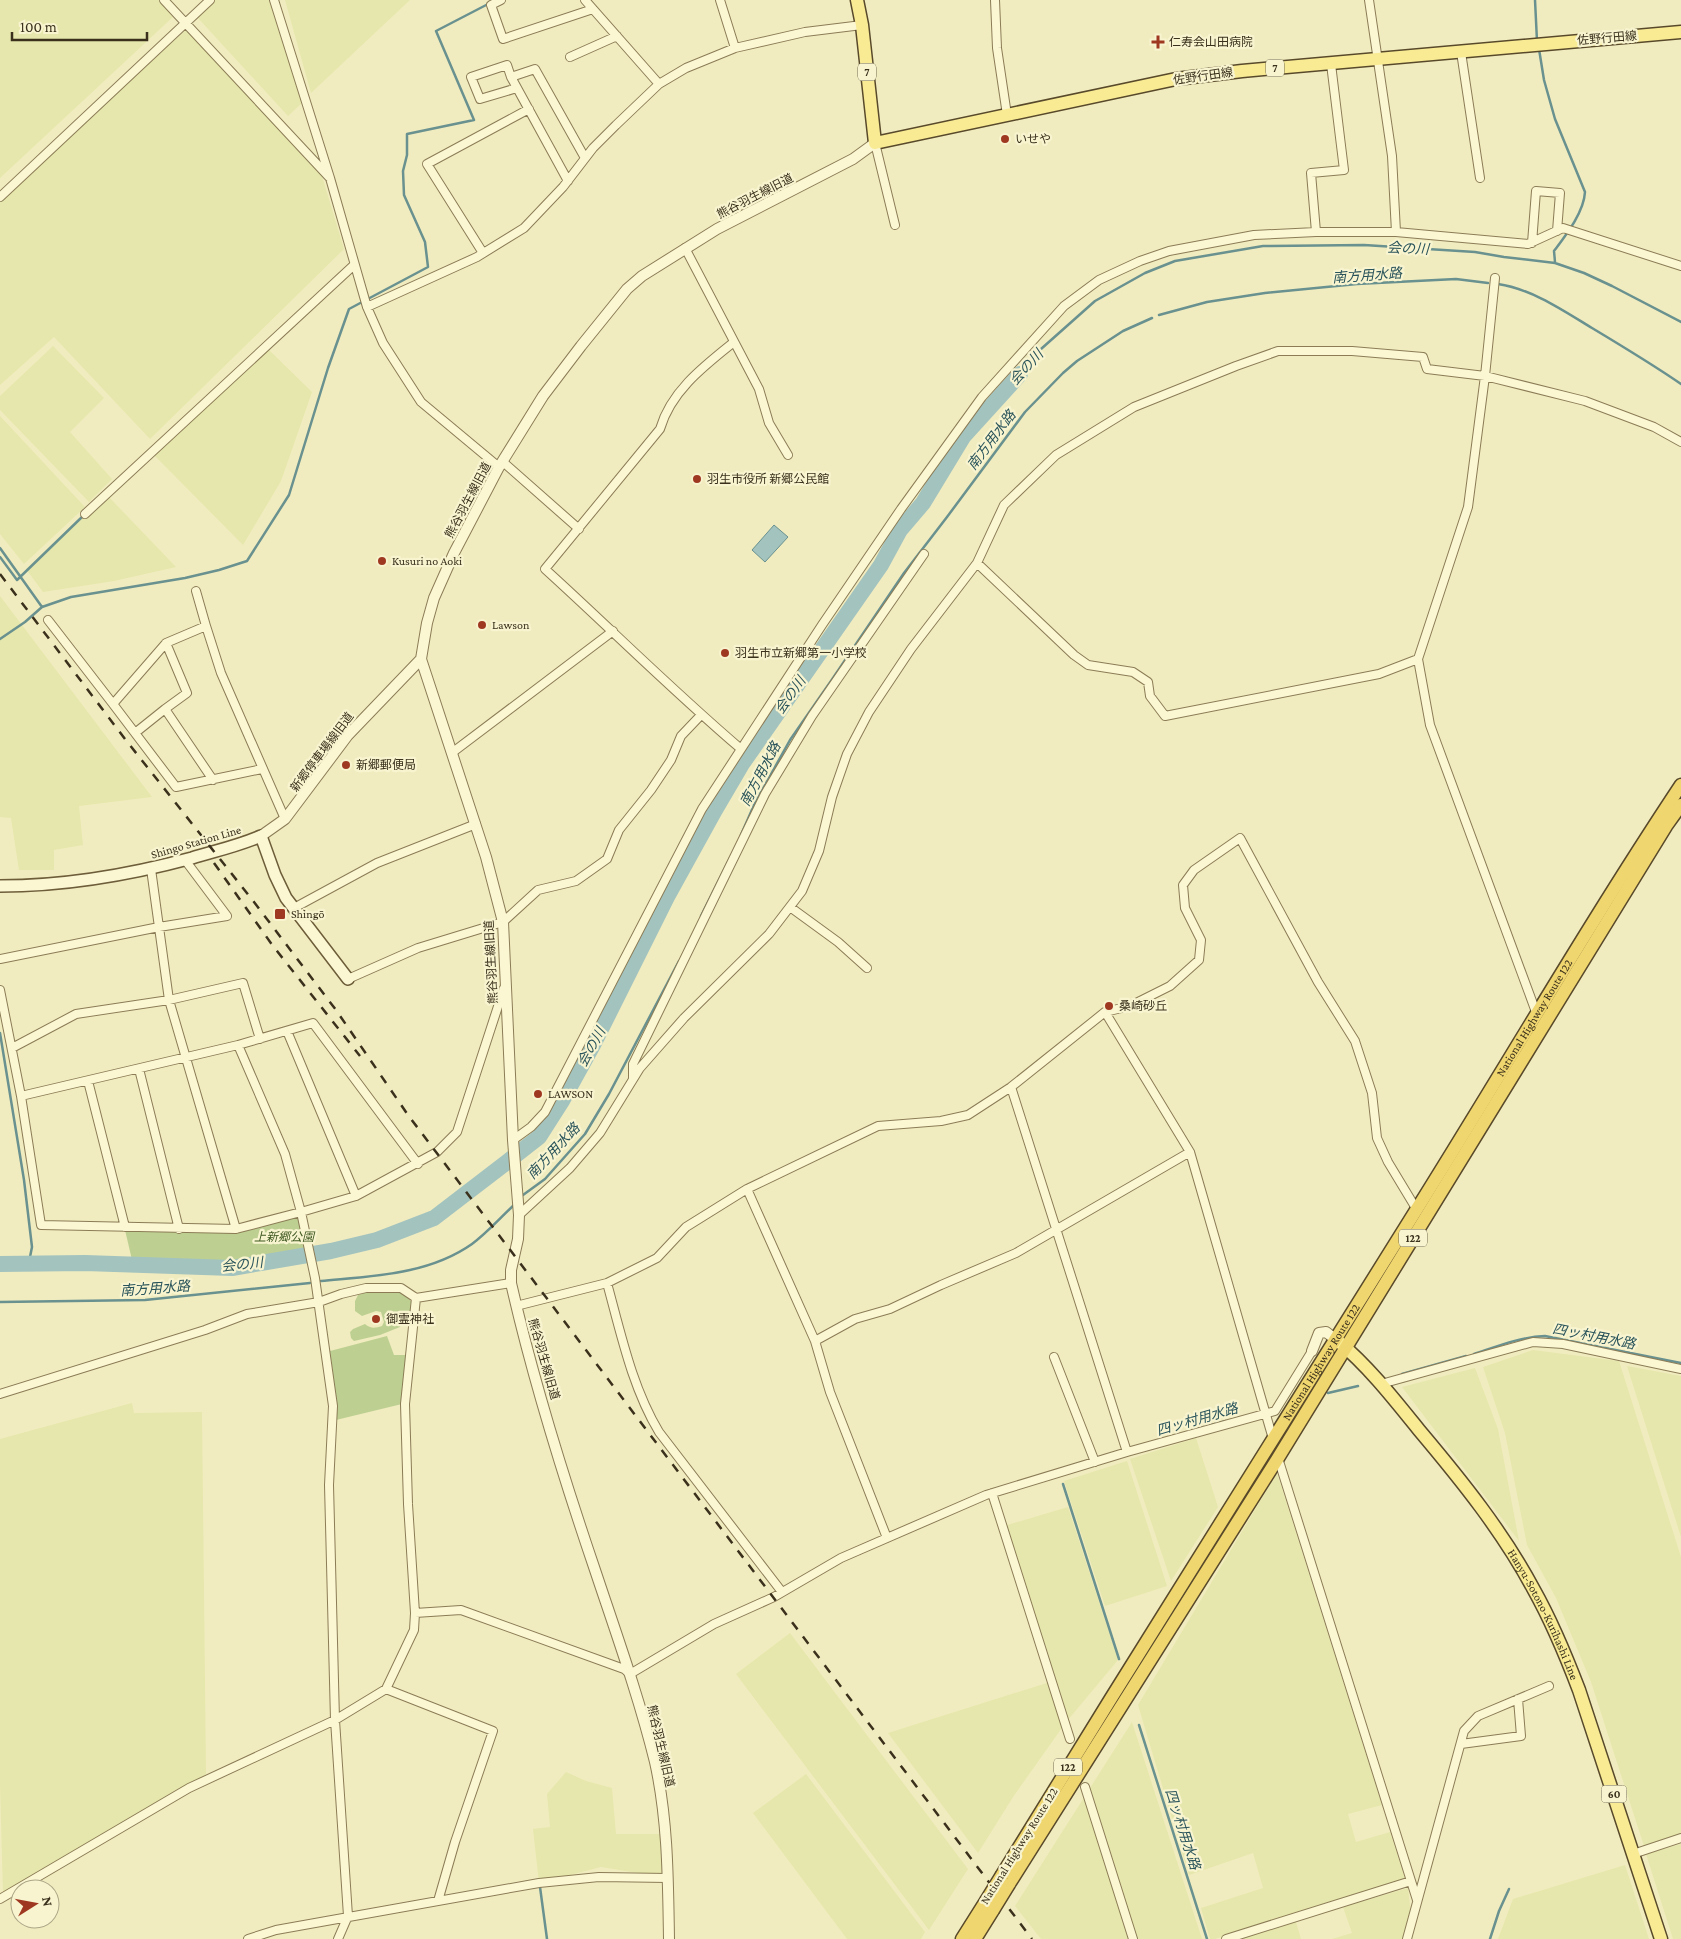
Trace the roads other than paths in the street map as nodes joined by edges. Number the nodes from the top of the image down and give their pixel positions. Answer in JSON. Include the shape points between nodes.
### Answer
{"nodes":[{"id":1,"x":164,"y":0,"type":"edge"},
{"id":2,"x":210,"y":0,"type":"edge"},
{"id":3,"x":274,"y":0,"type":"edge"},
{"id":4,"x":501,"y":0,"type":"edge"},
{"id":5,"x":585,"y":0,"type":"edge"},
{"id":6,"x":720,"y":0,"type":"edge"},
{"id":7,"x":857,"y":0,"type":"edge"},
{"id":8,"x":995,"y":0,"type":"edge"},
{"id":9,"x":1369,"y":0,"type":"edge"},
{"id":10,"x":593,"y":9,"type":"junction"},
{"id":11,"x":185,"y":23,"type":"junction"},
{"id":12,"x":862,"y":25,"type":"junction"},
{"id":13,"x":1681,"y":32,"type":"edge"},
{"id":14,"x":617,"y":36,"type":"junction"},
{"id":15,"x":735,"y":48,"type":"junction"},
{"id":16,"x":1461,"y":52,"type":"junction"},
{"id":17,"x":570,"y":57,"type":"dead end"},
{"id":18,"x":1377,"y":60,"type":"junction"},
{"id":19,"x":1331,"y":64,"type":"junction"},
{"id":20,"x":512,"y":77,"type":"junction"},
{"id":21,"x":659,"y":84,"type":"junction"},
{"id":22,"x":517,"y":88,"type":"junction"},
{"id":23,"x":529,"y":109,"type":"junction"},
{"id":24,"x":1007,"y":115,"type":"junction"},
{"id":25,"x":875,"y":143,"type":"junction"},
{"id":26,"x":586,"y":158,"type":"junction"},
{"id":27,"x":330,"y":178,"type":"junction"},
{"id":28,"x":1480,"y":178,"type":"dead end"},
{"id":29,"x":568,"y":181,"type":"junction"},
{"id":30,"x":0,"y":197,"type":"edge"},
{"id":31,"x":895,"y":225,"type":"dead end"},
{"id":32,"x":1557,"y":231,"type":"junction"},
{"id":33,"x":1316,"y":232,"type":"junction"},
{"id":34,"x":1396,"y":232,"type":"junction"},
{"id":35,"x":1532,"y":243,"type":"junction"},
{"id":36,"x":685,"y":248,"type":"junction"},
{"id":37,"x":484,"y":253,"type":"junction"},
{"id":38,"x":354,"y":265,"type":"junction"},
{"id":39,"x":1681,"y":266,"type":"edge"},
{"id":40,"x":1494,"y":278,"type":"dead end"},
{"id":41,"x":367,"y":307,"type":"junction"},
{"id":42,"x":734,"y":342,"type":"junction"},
{"id":43,"x":1485,"y":376,"type":"junction"},
{"id":44,"x":1681,"y":442,"type":"edge"},
{"id":45,"x":788,"y":455,"type":"dead end"},
{"id":46,"x":501,"y":464,"type":"junction"},
{"id":47,"x":86,"y":514,"type":"dead end"},
{"id":48,"x":579,"y":529,"type":"junction"},
{"id":49,"x":924,"y":554,"type":"dead end"},
{"id":50,"x":977,"y":563,"type":"junction"},
{"id":51,"x":196,"y":591,"type":"dead end"},
{"id":52,"x":48,"y":620,"type":"dead end"},
{"id":53,"x":206,"y":626,"type":"junction"},
{"id":54,"x":613,"y":630,"type":"junction"},
{"id":55,"x":166,"y":643,"type":"junction"},
{"id":56,"x":1418,"y":658,"type":"junction"},
{"id":57,"x":421,"y":659,"type":"junction"},
{"id":58,"x":113,"y":704,"type":"junction"},
{"id":59,"x":165,"y":710,"type":"junction"},
{"id":60,"x":701,"y":714,"type":"junction"},
{"id":61,"x":135,"y":733,"type":"junction"},
{"id":62,"x":741,"y":749,"type":"junction"},
{"id":63,"x":453,"y":752,"type":"junction"},
{"id":64,"x":262,"y":769,"type":"junction"},
{"id":65,"x":213,"y":780,"type":"junction"},
{"id":66,"x":1681,"y":785,"type":"edge"},
{"id":67,"x":1681,"y":805,"type":"edge"},
{"id":68,"x":285,"y":819,"type":"junction"},
{"id":69,"x":476,"y":824,"type":"junction"},
{"id":70,"x":261,"y":836,"type":"junction"},
{"id":71,"x":186,"y":860,"type":"junction"},
{"id":72,"x":151,"y":869,"type":"junction"},
{"id":73,"x":0,"y":886,"type":"edge"},
{"id":74,"x":790,"y":907,"type":"junction"},
{"id":75,"x":294,"y":908,"type":"junction"},
{"id":76,"x":503,"y":922,"type":"junction"},
{"id":77,"x":159,"y":927,"type":"junction"},
{"id":78,"x":0,"y":959,"type":"edge"},
{"id":79,"x":867,"y":968,"type":"dead end"},
{"id":80,"x":348,"y":979,"type":"joint"},
{"id":81,"x":505,"y":985,"type":"junction"},
{"id":82,"x":0,"y":990,"type":"edge"},
{"id":83,"x":169,"y":1000,"type":"junction"},
{"id":84,"x":1105,"y":1012,"type":"junction"},
{"id":85,"x":1536,"y":1012,"type":"junction"},
{"id":86,"x":287,"y":1031,"type":"junction"},
{"id":87,"x":260,"y":1039,"type":"junction"},
{"id":88,"x":238,"y":1045,"type":"junction"},
{"id":89,"x":12,"y":1048,"type":"junction"},
{"id":90,"x":185,"y":1058,"type":"junction"},
{"id":91,"x":139,"y":1069,"type":"junction"},
{"id":92,"x":633,"y":1079,"type":"junction"},
{"id":93,"x":88,"y":1081,"type":"junction"},
{"id":94,"x":1011,"y":1087,"type":"junction"},
{"id":95,"x":21,"y":1096,"type":"junction"},
{"id":96,"x":513,"y":1140,"type":"junction"},
{"id":97,"x":1190,"y":1152,"type":"junction"},
{"id":98,"x":418,"y":1164,"type":"junction"},
{"id":99,"x":747,"y":1189,"type":"junction"},
{"id":100,"x":356,"y":1196,"type":"junction"},
{"id":101,"x":1417,"y":1210,"type":"junction"},
{"id":102,"x":301,"y":1212,"type":"junction"},
{"id":103,"x":519,"y":1215,"type":"junction"},
{"id":104,"x":125,"y":1227,"type":"junction"},
{"id":105,"x":178,"y":1229,"type":"junction"},
{"id":106,"x":236,"y":1230,"type":"junction"},
{"id":107,"x":1058,"y":1230,"type":"junction"},
{"id":108,"x":511,"y":1283,"type":"junction"},
{"id":109,"x":608,"y":1283,"type":"junction"},
{"id":110,"x":416,"y":1298,"type":"junction"},
{"id":111,"x":319,"y":1302,"type":"junction"},
{"id":112,"x":516,"y":1306,"type":"junction"},
{"id":113,"x":815,"y":1341,"type":"junction"},
{"id":114,"x":1340,"y":1343,"type":"junction"},
{"id":115,"x":1312,"y":1351,"type":"joint"},
{"id":116,"x":1054,"y":1357,"type":"dead end"},
{"id":117,"x":1681,"y":1370,"type":"edge"},
{"id":118,"x":1381,"y":1384,"type":"junction"},
{"id":119,"x":0,"y":1394,"type":"edge"},
{"id":120,"x":1264,"y":1414,"type":"junction"},
{"id":121,"x":1273,"y":1440,"type":"junction"},
{"id":122,"x":1127,"y":1452,"type":"junction"},
{"id":123,"x":1278,"y":1458,"type":"junction"},
{"id":124,"x":1095,"y":1462,"type":"junction"},
{"id":125,"x":992,"y":1493,"type":"junction"},
{"id":126,"x":887,"y":1538,"type":"junction"},
{"id":127,"x":782,"y":1592,"type":"junction"},
{"id":128,"x":414,"y":1613,"type":"junction"},
{"id":129,"x":630,"y":1674,"type":"junction"},
{"id":130,"x":1549,"y":1686,"type":"dead end"},
{"id":131,"x":386,"y":1689,"type":"junction"},
{"id":132,"x":1518,"y":1699,"type":"junction"},
{"id":133,"x":335,"y":1720,"type":"junction"},
{"id":134,"x":1070,"y":1739,"type":"dead end"},
{"id":135,"x":1461,"y":1744,"type":"junction"},
{"id":136,"x":1085,"y":1786,"type":"dead end"},
{"id":137,"x":1681,"y":1838,"type":"edge"},
{"id":138,"x":1633,"y":1854,"type":"junction"},
{"id":139,"x":668,"y":1878,"type":"junction"},
{"id":140,"x":1006,"y":1879,"type":"junction"},
{"id":141,"x":1411,"y":1881,"type":"junction"},
{"id":142,"x":0,"y":1899,"type":"edge"},
{"id":143,"x":438,"y":1900,"type":"junction"},
{"id":144,"x":1417,"y":1900,"type":"junction"},
{"id":145,"x":989,"y":1906,"type":"junction"},
{"id":146,"x":348,"y":1916,"type":"junction"},
{"id":147,"x":248,"y":1939,"type":"edge"},
{"id":148,"x":338,"y":1939,"type":"edge"},
{"id":149,"x":669,"y":1939,"type":"edge"},
{"id":150,"x":962,"y":1939,"type":"edge"},
{"id":151,"x":975,"y":1939,"type":"edge"},
{"id":152,"x":1133,"y":1939,"type":"edge"},
{"id":153,"x":1226,"y":1939,"type":"edge"},
{"id":154,"x":1408,"y":1939,"type":"edge"},
{"id":155,"x":1661,"y":1939,"type":"edge"}],
"edges":[{"from":1,"to":11,"type":"street"},
{"from":2,"to":11,"type":"street"},
{"from":3,"to":27,"type":"street"},
{"from":4,"to":10,"type":"street","via":[[491,5],[503,39]]},
{"from":5,"to":10,"type":"street"},
{"from":6,"to":15,"type":"street"},
{"from":7,"to":12,"type":"main road","number":"7"},
{"from":8,"to":24,"type":"street","via":[[997,48]]},
{"from":9,"to":18,"type":"street"},
{"from":10,"to":14,"type":"street"},
{"from":11,"to":27,"type":"street"},
{"from":11,"to":30,"type":"street"},
{"from":12,"to":15,"type":"street","via":[[805,32]]},
{"from":12,"to":25,"type":"main road","number":"7"},
{"from":13,"to":16,"type":"main road","name":"佐野行田線","number":"7"},
{"from":14,"to":17,"type":"street"},
{"from":14,"to":21,"type":"street"},
{"from":15,"to":21,"type":"street","via":[[686,68]]},
{"from":16,"to":18,"type":"main road","name":"佐野行田線","number":"7"},
{"from":16,"to":28,"type":"street"},
{"from":18,"to":19,"type":"main road","name":"佐野行田線","number":"7"},
{"from":18,"to":34,"type":"street","via":[[1392,156]]},
{"from":19,"to":24,"type":"main road","name":"佐野行田線","number":"7","via":[[1176,79]]},
{"from":19,"to":33,"type":"street","via":[[1344,170],[1311,173]]},
{"from":20,"to":22,"type":"street"},
{"from":20,"to":22,"type":"street","via":[[507,65],[471,77],[480,99]]},
{"from":20,"to":26,"type":"street","via":[[535,69]]},
{"from":21,"to":26,"type":"street"},
{"from":22,"to":23,"type":"street"},
{"from":23,"to":29,"type":"street"},
{"from":23,"to":37,"type":"street","via":[[427,164]]},
{"from":24,"to":25,"type":"main road","name":"佐野行田線","number":"7"},
{"from":25,"to":31,"type":"street"},
{"from":25,"to":36,"type":"street","name":"熊谷羽生線旧道","via":[[853,159]]},
{"from":26,"to":29,"type":"street"},
{"from":27,"to":38,"type":"street"},
{"from":29,"to":37,"type":"street","via":[[524,228]]},
{"from":32,"to":35,"type":"street"},
{"from":32,"to":35,"type":"street","via":[[1560,193],[1536,191]]},
{"from":32,"to":39,"type":"street","via":[[1562,228]]},
{"from":33,"to":34,"type":"street"},
{"from":33,"to":62,"type":"street","via":[[1254,235],[1168,251],[1099,280],[1064,306],[976,405],[901,509]]},
{"from":34,"to":35,"type":"street"},
{"from":36,"to":42,"type":"street"},
{"from":36,"to":46,"type":"street","name":"熊谷羽生線旧道","via":[[627,289],[543,396]]},
{"from":37,"to":41,"type":"street"},
{"from":38,"to":41,"type":"street"},
{"from":38,"to":47,"type":"street"},
{"from":40,"to":43,"type":"street"},
{"from":41,"to":46,"type":"street","via":[[383,342],[421,402]]},
{"from":42,"to":45,"type":"street","via":[[759,389],[769,423]]},
{"from":42,"to":48,"type":"street","via":[[694,375],[664,413],[660,429]]},
{"from":43,"to":44,"type":"street","via":[[1585,402],[1654,427]]},
{"from":43,"to":50,"type":"street","via":[[1427,369],[1422,358],[1352,351],[1278,351],[1236,366],[1134,407],[1056,454],[1004,506]]},
{"from":43,"to":56,"type":"street","via":[[1468,507]]},
{"from":46,"to":48,"type":"street"},
{"from":46,"to":57,"type":"street","name":"熊谷羽生線旧道","via":[[434,598]]},
{"from":48,"to":54,"type":"street","via":[[545,569]]},
{"from":49,"to":92,"type":"street","via":[[812,716],[765,794],[633,1064]]},
{"from":50,"to":56,"type":"street","via":[[1088,665],[1133,672],[1148,682],[1150,696],[1165,716],[1379,674]]},
{"from":50,"to":74,"type":"street","via":[[911,649],[869,712],[847,754],[819,851],[802,891]]},
{"from":51,"to":53,"type":"street"},
{"from":52,"to":58,"type":"street"},
{"from":53,"to":55,"type":"street"},
{"from":53,"to":64,"type":"street","via":[[221,673]]},
{"from":54,"to":60,"type":"street"},
{"from":54,"to":63,"type":"street"},
{"from":55,"to":58,"type":"street"},
{"from":55,"to":59,"type":"street","via":[[187,693]]},
{"from":56,"to":85,"type":"street","via":[[1430,724]]},
{"from":57,"to":63,"type":"street","name":"熊谷羽生線旧道"},
{"from":57,"to":68,"type":"street","name":"新郷停車場線旧道","via":[[348,735]]},
{"from":58,"to":61,"type":"street"},
{"from":59,"to":61,"type":"street"},
{"from":59,"to":65,"type":"street"},
{"from":60,"to":62,"type":"street"},
{"from":60,"to":76,"type":"street","via":[[682,736],[651,790],[619,830],[607,859],[576,881],[538,890]]},
{"from":61,"to":65,"type":"street","via":[[176,787]]},
{"from":62,"to":96,"type":"street","via":[[702,809],[545,1112]]},
{"from":63,"to":69,"type":"street","name":"熊谷羽生線旧道"},
{"from":64,"to":65,"type":"street"},
{"from":64,"to":68,"type":"street"},
{"from":66,"to":85,"type":"highway","name":"National Highway Route 122","number":"122"},
{"from":67,"to":114,"type":"highway","name":"National Highway Route 122","number":"122"},
{"from":68,"to":70,"type":"street","name":"新郷停車場線旧道"},
{"from":69,"to":75,"type":"street","via":[[377,863]]},
{"from":69,"to":76,"type":"street","name":"熊谷羽生線旧道"},
{"from":70,"to":71,"type":"main road","name":"Shingo Station Line"},
{"from":70,"to":75,"type":"main road","name":"Shingo Station Line","via":[[281,888]]},
{"from":71,"to":72,"type":"main road","name":"Shingo Station Line"},
{"from":71,"to":77,"type":"street","via":[[227,916]]},
{"from":72,"to":73,"type":"main road","name":"Shingo Station Line","via":[[55,884]]},
{"from":72,"to":77,"type":"street"},
{"from":74,"to":79,"type":"street"},
{"from":74,"to":92,"type":"street","via":[[752,952],[684,1018]]},
{"from":75,"to":80,"type":"main road","name":"Shingo Station Line"},
{"from":76,"to":80,"type":"street","via":[[418,948]]},
{"from":76,"to":81,"type":"street","name":"熊谷羽生線旧道"},
{"from":77,"to":78,"type":"street"},
{"from":77,"to":83,"type":"street"},
{"from":81,"to":96,"type":"street","name":"熊谷羽生線旧道"},
{"from":81,"to":98,"type":"street","via":[[457,1132],[437,1152]]},
{"from":82,"to":89,"type":"street"},
{"from":83,"to":87,"type":"street","via":[[243,983]]},
{"from":83,"to":89,"type":"street","via":[[76,1014]]},
{"from":83,"to":90,"type":"street"},
{"from":84,"to":94,"type":"street"},
{"from":84,"to":97,"type":"street"},
{"from":84,"to":101,"type":"street","via":[[1130,1006],[1170,986],[1199,960],[1201,940],[1185,908],[1183,885],[1194,870],[1240,838],[1318,982],[1355,1041],[1372,1093],[1377,1138]]},
{"from":85,"to":101,"type":"highway","name":"National Highway Route 122","number":"122"},
{"from":86,"to":87,"type":"street"},
{"from":86,"to":98,"type":"street","via":[[313,1023]]},
{"from":86,"to":100,"type":"street"},
{"from":87,"to":88,"type":"street"},
{"from":88,"to":90,"type":"street"},
{"from":88,"to":102,"type":"street","via":[[285,1154]]},
{"from":89,"to":95,"type":"street"},
{"from":90,"to":91,"type":"street"},
{"from":90,"to":106,"type":"street"},
{"from":91,"to":93,"type":"street"},
{"from":91,"to":105,"type":"street"},
{"from":92,"to":103,"type":"street","via":[[600,1133],[570,1168]]},
{"from":93,"to":95,"type":"street"},
{"from":93,"to":104,"type":"street"},
{"from":94,"to":99,"type":"street","via":[[968,1115],[941,1121],[878,1126]]},
{"from":94,"to":107,"type":"street"},
{"from":95,"to":104,"type":"street","via":[[41,1225]]},
{"from":96,"to":103,"type":"street","name":"熊谷羽生線旧道"},
{"from":97,"to":107,"type":"street"},
{"from":97,"to":120,"type":"street"},
{"from":98,"to":100,"type":"street"},
{"from":99,"to":109,"type":"street","via":[[686,1227],[657,1258]]},
{"from":99,"to":113,"type":"street"},
{"from":100,"to":102,"type":"street"},
{"from":101,"to":114,"type":"highway","name":"National Highway Route 122","number":"122"},
{"from":102,"to":106,"type":"street"},
{"from":102,"to":111,"type":"street"},
{"from":103,"to":108,"type":"street","name":"熊谷羽生線旧道"},
{"from":104,"to":105,"type":"street"},
{"from":105,"to":106,"type":"street"},
{"from":107,"to":113,"type":"street","via":[[1016,1253],[890,1309],[855,1319]]},
{"from":107,"to":122,"type":"street"},
{"from":108,"to":110,"type":"street"},
{"from":108,"to":112,"type":"street","name":"熊谷羽生線旧道"},
{"from":109,"to":112,"type":"street"},
{"from":109,"to":127,"type":"street","via":[[634,1379],[650,1417]]},
{"from":110,"to":111,"type":"street","via":[[401,1288],[366,1288]]},
{"from":110,"to":128,"type":"street","via":[[405,1404]]},
{"from":111,"to":119,"type":"street","via":[[247,1314]]},
{"from":111,"to":133,"type":"street","via":[[333,1406],[329,1485]]},
{"from":112,"to":129,"type":"street","name":"熊谷羽生線旧道","via":[[562,1471]]},
{"from":113,"to":126,"type":"street","via":[[830,1392]]},
{"from":114,"to":115,"type":"street","via":[[1326,1332],[1318,1332]]},
{"from":114,"to":118,"type":"main road","name":"Hanyu-Sotono-Kurihashi Line","number":"60"},
{"from":114,"to":121,"type":"highway","name":"National Highway Route 122","number":"122"},
{"from":114,"to":123,"type":"highway","name":"National Highway Route 122","number":"122"},
{"from":115,"to":120,"type":"street","via":[[1275,1412]]},
{"from":116,"to":124,"type":"street"},
{"from":117,"to":118,"type":"street","via":[[1563,1344],[1533,1342]]},
{"from":118,"to":138,"type":"main road","name":"Hanyu-Sotono-Kurihashi Line","number":"60","via":[[1472,1494],[1535,1590],[1579,1690]]},
{"from":120,"to":121,"type":"street"},
{"from":120,"to":122,"type":"street"},
{"from":121,"to":140,"type":"highway","name":"National Highway Route 122","number":"122"},
{"from":122,"to":124,"type":"street"},
{"from":123,"to":140,"type":"highway","name":"National Highway Route 122","number":"122"},
{"from":123,"to":141,"type":"street"},
{"from":124,"to":125,"type":"street"},
{"from":125,"to":126,"type":"street"},
{"from":125,"to":134,"type":"street"},
{"from":126,"to":127,"type":"street","via":[[841,1558]]},
{"from":127,"to":129,"type":"street","via":[[714,1624]]},
{"from":128,"to":129,"type":"street","via":[[461,1610],[624,1669]]},
{"from":128,"to":131,"type":"street","via":[[414,1630]]},
{"from":129,"to":139,"type":"street","name":"熊谷羽生線旧道","via":[[655,1762],[664,1819]]},
{"from":130,"to":132,"type":"street"},
{"from":131,"to":133,"type":"street"},
{"from":131,"to":143,"type":"street","via":[[493,1731]]},
{"from":132,"to":135,"type":"street","via":[[1478,1716],[1464,1731]]},
{"from":132,"to":135,"type":"street","via":[[1521,1736]]},
{"from":133,"to":142,"type":"street","via":[[189,1788]]},
{"from":133,"to":146,"type":"street"},
{"from":135,"to":144,"type":"street"},
{"from":136,"to":152,"type":"street"},
{"from":137,"to":138,"type":"street"},
{"from":138,"to":155,"type":"main road","name":"Hanyu-Sotono-Kurihashi Line","number":"60"},
{"from":139,"to":143,"type":"street","via":[[563,1880]]},
{"from":139,"to":149,"type":"street","name":"熊谷羽生線旧道"},
{"from":140,"to":145,"type":"highway","name":"National Highway Route 122","number":"122","bridge":true},
{"from":141,"to":144,"type":"street"},
{"from":141,"to":153,"type":"street"},
{"from":143,"to":146,"type":"street"},
{"from":144,"to":154,"type":"street"},
{"from":145,"to":150,"type":"highway","name":"National Highway Route 122","number":"122"},
{"from":145,"to":151,"type":"highway","name":"National Highway Route 122","number":"122"},
{"from":146,"to":147,"type":"street"},
{"from":146,"to":148,"type":"street"}]}
